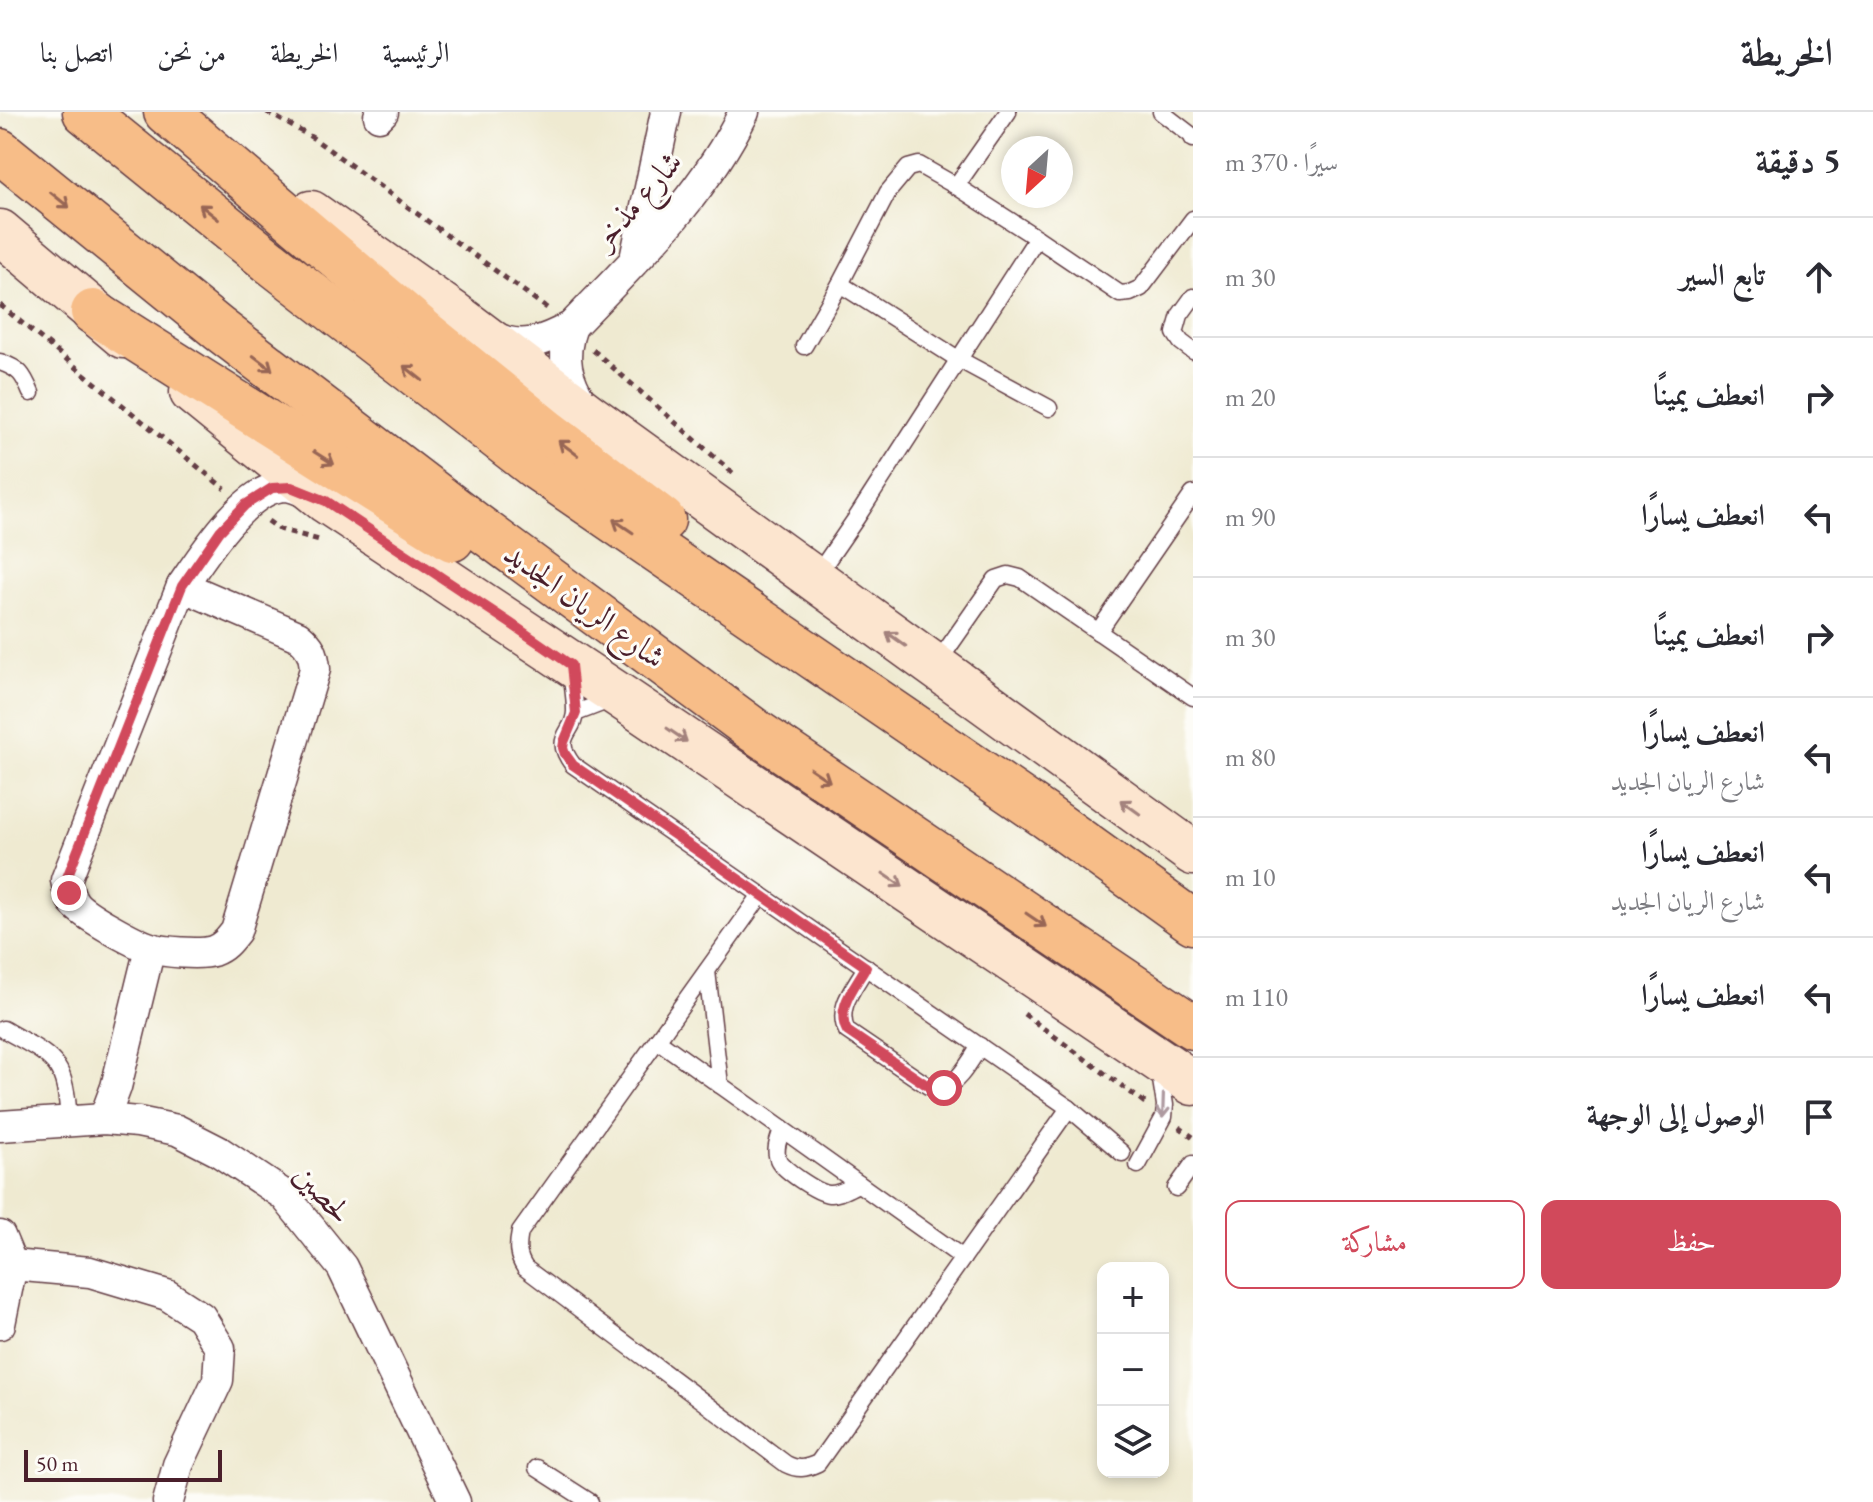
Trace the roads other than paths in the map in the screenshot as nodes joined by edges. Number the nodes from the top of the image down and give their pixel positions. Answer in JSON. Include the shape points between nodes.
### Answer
{"nodes":[{"id":1,"x":85,"y":112,"type":"edge"},
{"id":2,"x":166,"y":112,"type":"edge"},
{"id":3,"x":666,"y":112,"type":"edge"},
{"id":4,"x":744,"y":112,"type":"edge"},
{"id":5,"x":1008,"y":112,"type":"edge"},
{"id":6,"x":1161,"y":112,"type":"edge"},
{"id":7,"x":1193,"y":139,"type":"edge"},
{"id":8,"x":0,"y":151,"type":"edge"},
{"id":9,"x":956,"y":186,"type":"junction"},
{"id":10,"x":1193,"y":219,"type":"edge"},
{"id":11,"x":0,"y":232,"type":"edge"},
{"id":12,"x":1037,"y":238,"type":"junction"},
{"id":13,"x":635,"y":261,"type":"junction"},
{"id":14,"x":840,"y":284,"type":"junction"},
{"id":15,"x":1193,"y":297,"type":"edge"},
{"id":16,"x":93,"y":312,"type":"junction"},
{"id":17,"x":454,"y":314,"type":"junction"},
{"id":18,"x":572,"y":326,"type":"junction"},
{"id":19,"x":804,"y":346,"type":"dead end"},
{"id":20,"x":1193,"y":351,"type":"edge"},
{"id":21,"x":958,"y":359,"type":"junction"},
{"id":22,"x":0,"y":362,"type":"edge"},
{"id":23,"x":31,"y":393,"type":"dead end"},
{"id":24,"x":1049,"y":408,"type":"dead end"},
{"id":25,"x":588,"y":415,"type":"junction"},
{"id":26,"x":235,"y":427,"type":"junction"},
{"id":27,"x":1193,"y":494,"type":"edge"},
{"id":28,"x":326,"y":501,"type":"junction"},
{"id":29,"x":245,"y":505,"type":"junction"},
{"id":30,"x":815,"y":579,"type":"junction"},
{"id":31,"x":182,"y":586,"type":"junction"},
{"id":32,"x":1098,"y":632,"type":"junction"},
{"id":33,"x":571,"y":665,"type":"junction"},
{"id":34,"x":935,"y":667,"type":"junction"},
{"id":35,"x":620,"y":696,"type":"junction"},
{"id":36,"x":1193,"y":697,"type":"edge"},
{"id":37,"x":576,"y":713,"type":"junction"},
{"id":38,"x":755,"y":731,"type":"junction"},
{"id":39,"x":1193,"y":853,"type":"edge"},
{"id":40,"x":761,"y":895,"type":"junction"},
{"id":41,"x":1193,"y":909,"type":"edge"},
{"id":42,"x":1193,"y":922,"type":"edge"},
{"id":43,"x":150,"y":948,"type":"junction"},
{"id":44,"x":866,"y":967,"type":"junction"},
{"id":45,"x":707,"y":971,"type":"junction"},
{"id":46,"x":1193,"y":1027,"type":"edge"},
{"id":47,"x":3,"y":1029,"type":"dead end"},
{"id":48,"x":657,"y":1040,"type":"junction"},
{"id":49,"x":980,"y":1046,"type":"junction"},
{"id":50,"x":1142,"y":1047,"type":"junction"},
{"id":51,"x":1193,"y":1083,"type":"edge"},
{"id":52,"x":720,"y":1085,"type":"junction"},
{"id":53,"x":1069,"y":1108,"type":"junction"},
{"id":54,"x":104,"y":1119,"type":"junction"},
{"id":55,"x":69,"y":1121,"type":"junction"},
{"id":56,"x":0,"y":1126,"type":"edge"},
{"id":57,"x":782,"y":1129,"type":"junction"},
{"id":58,"x":1122,"y":1153,"type":"dead end"},
{"id":59,"x":1193,"y":1164,"type":"edge"},
{"id":60,"x":1138,"y":1165,"type":"dead end"},
{"id":61,"x":859,"y":1184,"type":"junction"},
{"id":62,"x":1176,"y":1188,"type":"dead end"},
{"id":63,"x":0,"y":1236,"type":"edge"},
{"id":64,"x":963,"y":1258,"type":"junction"},
{"id":65,"x":12,"y":1265,"type":"junction"},
{"id":66,"x":0,"y":1324,"type":"edge"},
{"id":67,"x":537,"y":1468,"type":"dead end"},
{"id":68,"x":168,"y":1502,"type":"edge"},
{"id":69,"x":455,"y":1502,"type":"edge"},
{"id":70,"x":590,"y":1502,"type":"edge"}],
"edges":[{"from":42,"to":1,"type":"highway","one_way":true,"via":[[534,466]]},
{"from":2,"to":17,"type":"street"},
{"from":41,"to":2,"type":"highway","one_way":true,"via":[[1108,830],[666,522],[548,432]]},
{"from":3,"to":13,"type":"street"},
{"from":4,"to":13,"type":"street","name":"شارع مذخر","via":[[713,168]]},
{"from":5,"to":9,"type":"lane"},
{"from":6,"to":7,"type":"lane"},
{"from":8,"to":38,"type":"highway","name":"شارع الريان الجديد","one_way":true,"via":[[219,329]]},
{"from":9,"to":12,"type":"lane"},
{"from":9,"to":14,"type":"lane","via":[[919,165],[908,168],[888,192]]},
{"from":10,"to":12,"type":"lane","via":[[1141,288],[1130,293],[1120,294]]},
{"from":11,"to":16,"type":"street","name":"شارع الريان الجديد"},
{"from":12,"to":21,"type":"lane"},
{"from":13,"to":18,"type":"street","name":"شارع مذخر"},
{"from":14,"to":19,"type":"lane"},
{"from":14,"to":21,"type":"lane"},
{"from":15,"to":20,"type":"lane","via":[[1175,333]]},
{"from":16,"to":26,"type":"street","name":"شارع الريان الجديد"},
{"from":16,"to":38,"type":"highway","one_way":true},
{"from":17,"to":18,"type":"street","name":"شارع مذخر","via":[[497,339],[530,345]]},
{"from":17,"to":25,"type":"street"},
{"from":18,"to":25,"type":"street","via":[[565,359],[570,383]]},
{"from":21,"to":24,"type":"lane"},
{"from":21,"to":30,"type":"lane"},
{"from":22,"to":23,"type":"lane","via":[[24,376]]},
{"from":25,"to":30,"type":"street"},
{"from":26,"to":28,"type":"street","name":"شارع الريان الجديد"},
{"from":26,"to":29,"type":"street","name":"شارع الريان الجديد","via":[[250,457]]},
{"from":27,"to":32,"type":"lane"},
{"from":28,"to":29,"type":"street","name":"شارع الريان الجديد","via":[[281,486]]},
{"from":28,"to":33,"type":"street","name":"شارع الريان الجديد"},
{"from":29,"to":31,"type":"street"},
{"from":34,"to":30,"type":"street","one_way":true},
{"from":31,"to":43,"type":"street","via":[[66,880],[74,903],[90,918]]},
{"from":31,"to":43,"type":"street","via":[[298,636],[308,644],[315,669],[236,931],[214,951]]},
{"from":32,"to":34,"type":"lane","via":[[1008,575],[996,579]]},
{"from":32,"to":36,"type":"lane"},
{"from":33,"to":35,"type":"street","name":"شارع الريان الجديد"},
{"from":33,"to":37,"type":"lane"},
{"from":39,"to":34,"type":"street","one_way":true},
{"from":35,"to":37,"type":"lane"},
{"from":35,"to":50,"type":"street","name":"شارع الريان الجديد","one_way":true},
{"from":37,"to":40,"type":"lane","via":[[563,748],[573,765]]},
{"from":38,"to":46,"type":"highway","name":"شارع الريان الجديد","one_way":true},
{"from":40,"to":44,"type":"lane"},
{"from":40,"to":45,"type":"lane"},
{"from":43,"to":54,"type":"street"},
{"from":44,"to":49,"type":"lane"},
{"from":44,"to":49,"type":"lane","via":[[843,1007],[847,1031],[937,1088],[956,1079]]},
{"from":45,"to":48,"type":"lane"},
{"from":45,"to":52,"type":"lane"},
{"from":47,"to":55,"type":"lane","via":[[53,1060],[61,1072]]},
{"from":48,"to":52,"type":"lane"},
{"from":48,"to":64,"type":"lane","via":[[520,1232],[519,1259],[786,1464],[796,1469],[818,1463]]},
{"from":49,"to":53,"type":"lane"},
{"from":50,"to":51,"type":"street","name":"شارع الريان الجديد"},
{"from":50,"to":60,"type":"lane","one_way":true,"via":[[1160,1074],[1165,1105],[1164,1117]]},
{"from":52,"to":57,"type":"lane"},
{"from":53,"to":58,"type":"lane"},
{"from":53,"to":64,"type":"lane"},
{"from":54,"to":55,"type":"street","name":"لحصين"},
{"from":54,"to":69,"type":"street","name":"لحصين","via":[[177,1130],[284,1195],[342,1267]]},
{"from":55,"to":56,"type":"street","name":"لحصين"},
{"from":57,"to":61,"type":"lane"},
{"from":57,"to":61,"type":"lane","via":[[776,1150],[781,1165],[828,1194]]},
{"from":59,"to":62,"type":"lane"},
{"from":61,"to":64,"type":"lane"},
{"from":63,"to":65,"type":"street"},
{"from":65,"to":66,"type":"street"},
{"from":65,"to":68,"type":"street","via":[[90,1272],[167,1295],[201,1317],[220,1348],[218,1380],[178,1465]]},
{"from":67,"to":70,"type":"lane"}]}
